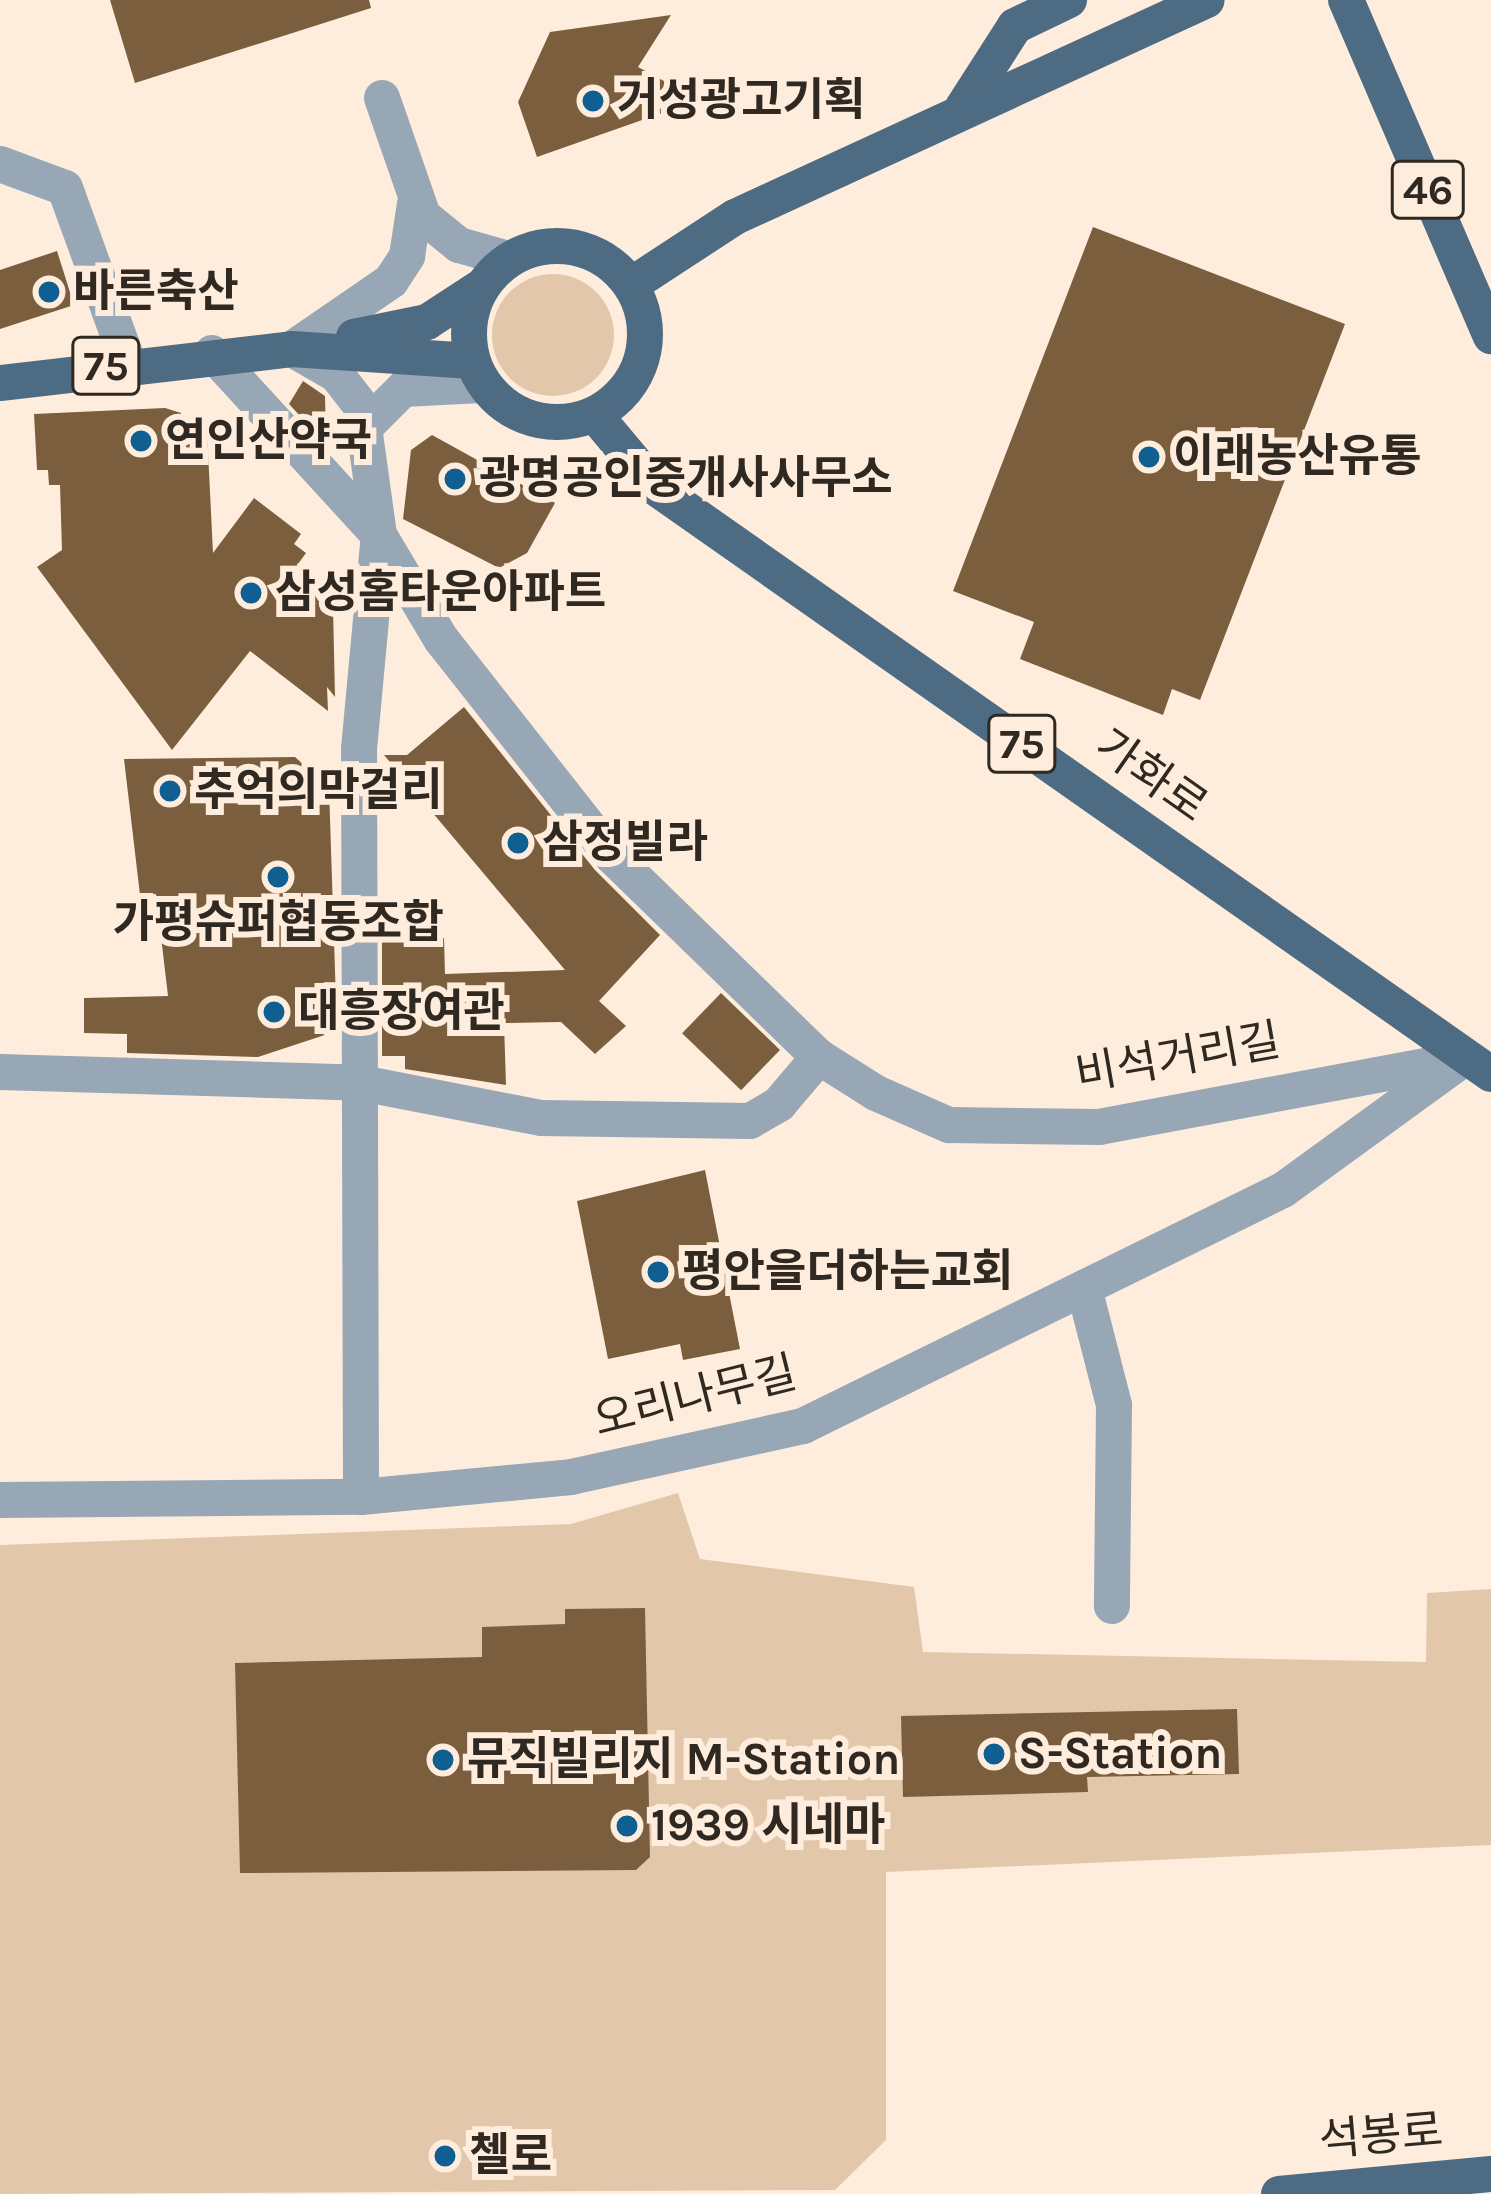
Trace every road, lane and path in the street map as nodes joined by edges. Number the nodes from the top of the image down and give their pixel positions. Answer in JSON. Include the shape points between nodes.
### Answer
{"nodes":[{"id":1,"x":1069,"y":0,"type":"edge"},
{"id":2,"x":1207,"y":0,"type":"edge"},
{"id":3,"x":1346,"y":0,"type":"edge"},
{"id":4,"x":382,"y":98,"type":"dead end"},
{"id":5,"x":963,"y":107,"type":"junction"},
{"id":6,"x":0,"y":164,"type":"edge"},
{"id":7,"x":415,"y":204,"type":"junction"},
{"id":8,"x":508,"y":260,"type":"junction"},
{"id":9,"x":631,"y":285,"type":"junction"},
{"id":10,"x":481,"y":287,"type":"junction"},
{"id":11,"x":1491,"y":336,"type":"edge"},
{"id":12,"x":292,"y":349,"type":"junction"},
{"id":13,"x":212,"y":353,"type":"junction"},
{"id":14,"x":128,"y":362,"type":"junction"},
{"id":15,"x":477,"y":373,"type":"junction"},
{"id":16,"x":0,"y":383,"type":"edge"},
{"id":17,"x":595,"y":415,"type":"junction"},
{"id":18,"x":366,"y":426,"type":"junction"},
{"id":19,"x":379,"y":535,"type":"junction"},
{"id":20,"x":819,"y":1057,"type":"junction"},
{"id":21,"x":1482,"y":1058,"type":"edge"},
{"id":22,"x":0,"y":1072,"type":"edge"},
{"id":23,"x":361,"y":1083,"type":"junction"},
{"id":24,"x":1084,"y":1288,"type":"junction"},
{"id":25,"x":361,"y":1497,"type":"junction"},
{"id":26,"x":0,"y":1500,"type":"edge"},
{"id":27,"x":1112,"y":1606,"type":"dead end"},
{"id":28,"x":1491,"y":2174,"type":"edge"},
{"id":29,"x":1279,"y":2194,"type":"edge"}],
"edges":[{"from":1,"to":5,"type":"main road","via":[[1015,26]]},
{"from":2,"to":5,"type":"main road"},
{"from":3,"to":11,"type":"main road","number":"46"},
{"from":4,"to":7,"type":"street"},
{"from":5,"to":9,"type":"main road","via":[[735,218]]},
{"from":6,"to":14,"type":"street","via":[[65,188]]},
{"from":7,"to":8,"type":"street","via":[[445,238]]},
{"from":7,"to":12,"type":"street","via":[[407,256],[392,281]]},
{"from":8,"to":9,"type":"main road","via":[[575,247]]},
{"from":8,"to":10,"type":"main road"},
{"from":9,"to":17,"type":"main road","via":[[641,308],[642,358],[632,382]]},
{"from":10,"to":12,"type":"main road","via":[[427,322]]},
{"from":10,"to":15,"type":"main road","via":[[471,314]]},
{"from":12,"to":13,"type":"main road","number":"75"},
{"from":12,"to":15,"type":"main road"},
{"from":12,"to":18,"type":"street","via":[[349,387]]},
{"from":13,"to":14,"type":"main road","number":"75"},
{"from":13,"to":19,"type":"street","name":"비석거리길"},
{"from":14,"to":16,"type":"main road","number":"75"},
{"from":15,"to":17,"type":"main road","via":[[521,416],[545,422]]},
{"from":15,"to":18,"type":"street","via":[[403,389]]},
{"from":17,"to":21,"type":"main road","name":"가화로","number":"75","via":[[656,488]]},
{"from":18,"to":19,"type":"street"},
{"from":19,"to":20,"type":"street","name":"비석거리길","via":[[441,639],[543,776],[612,856]]},
{"from":19,"to":23,"type":"street","via":[[359,749]]},
{"from":20,"to":21,"type":"street","name":"비석거리길","via":[[885,1098],[960,1126],[1112,1126]]},
{"from":20,"to":23,"type":"street","via":[[779,1104],[750,1121],[542,1118]]},
{"from":21,"to":24,"type":"street","name":"오리나무길","via":[[1283,1190]]},
{"from":22,"to":23,"type":"street"},
{"from":23,"to":25,"type":"street"},
{"from":24,"to":25,"type":"street","name":"오리나무길","via":[[803,1426],[571,1477]]},
{"from":24,"to":27,"type":"street","via":[[1114,1405]]},
{"from":25,"to":26,"type":"street","name":"오리나무길"},
{"from":28,"to":29,"type":"main road","name":"석봉로"}]}
